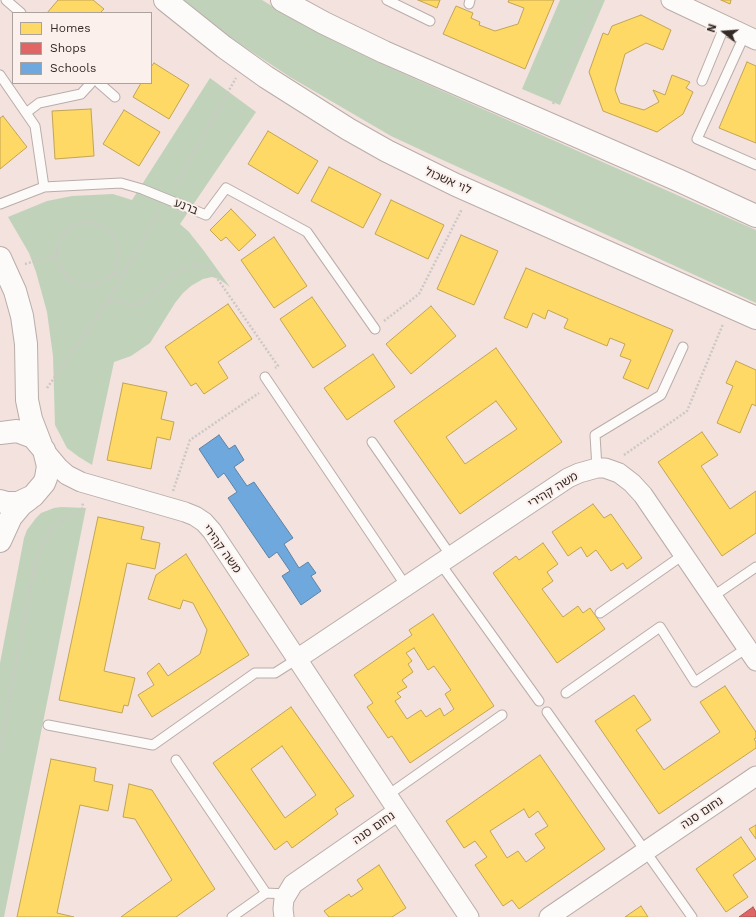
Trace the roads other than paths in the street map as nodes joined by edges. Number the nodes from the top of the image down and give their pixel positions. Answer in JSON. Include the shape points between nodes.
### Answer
{"nodes":[{"id":1,"x":6,"y":0,"type":"edge"},
{"id":2,"x":165,"y":0,"type":"edge"},
{"id":3,"x":282,"y":0,"type":"edge"},
{"id":4,"x":387,"y":0,"type":"edge"},
{"id":5,"x":671,"y":0,"type":"edge"},
{"id":6,"x":20,"y":12,"type":"edge"},
{"id":7,"x":430,"y":21,"type":"dead end"},
{"id":8,"x":725,"y":25,"type":"junction"},
{"id":9,"x":750,"y":37,"type":"edge"},
{"id":10,"x":0,"y":75,"type":"edge"},
{"id":11,"x":702,"y":81,"type":"dead end"},
{"id":12,"x":90,"y":84,"type":"edge"},
{"id":13,"x":100,"y":84,"type":"edge"},
{"id":14,"x":115,"y":97,"type":"dead end"},
{"id":15,"x":26,"y":113,"type":"junction"},
{"id":16,"x":756,"y":165,"type":"edge"},
{"id":17,"x":44,"y":188,"type":"junction"},
{"id":18,"x":0,"y":204,"type":"edge"},
{"id":19,"x":756,"y":216,"type":"edge"},
{"id":20,"x":3,"y":264,"type":"edge"},
{"id":21,"x":756,"y":318,"type":"edge"},
{"id":22,"x":375,"y":329,"type":"road end"},
{"id":23,"x":683,"y":347,"type":"dead end"},
{"id":24,"x":266,"y":377,"type":"road end"},
{"id":25,"x":26,"y":378,"type":"junction"},
{"id":26,"x":0,"y":431,"type":"edge"},
{"id":27,"x":372,"y":442,"type":"dead end"},
{"id":28,"x":42,"y":448,"type":"junction"},
{"id":29,"x":601,"y":468,"type":"junction"},
{"id":30,"x":86,"y":484,"type":"junction"},
{"id":31,"x":33,"y":496,"type":"junction"},
{"id":32,"x":0,"y":501,"type":"edge"},
{"id":33,"x":0,"y":541,"type":"edge"},
{"id":34,"x":684,"y":554,"type":"junction"},
{"id":35,"x":445,"y":560,"type":"junction"},
{"id":36,"x":756,"y":567,"type":"edge"},
{"id":37,"x":406,"y":586,"type":"junction"},
{"id":38,"x":712,"y":597,"type":"junction"},
{"id":39,"x":600,"y":613,"type":"dead end"},
{"id":40,"x":751,"y":655,"type":"edge"},
{"id":41,"x":297,"y":659,"type":"junction"},
{"id":42,"x":566,"y":693,"type":"dead end"},
{"id":43,"x":539,"y":701,"type":"dead end"},
{"id":44,"x":547,"y":712,"type":"dead end"},
{"id":45,"x":502,"y":715,"type":"dead end"},
{"id":46,"x":48,"y":725,"type":"dead end"},
{"id":47,"x":176,"y":760,"type":"dead end"},
{"id":48,"x":756,"y":776,"type":"edge"},
{"id":49,"x":388,"y":795,"type":"junction"},
{"id":50,"x":398,"y":811,"type":"junction"},
{"id":51,"x":646,"y":851,"type":"junction"},
{"id":52,"x":266,"y":893,"type":"junction"},
{"id":53,"x":286,"y":894,"type":"junction"},
{"id":54,"x":232,"y":917,"type":"edge"},
{"id":55,"x":284,"y":917,"type":"edge"},
{"id":56,"x":469,"y":917,"type":"edge"},
{"id":57,"x":549,"y":917,"type":"edge"},
{"id":58,"x":692,"y":917,"type":"edge"}],
"edges":[{"from":1,"to":6,"type":"lane"},
{"from":2,"to":21,"type":"street","name":"לוי אשכול","via":[[245,62],[348,130],[423,170]]},
{"from":3,"to":19,"type":"street","via":[[360,41]]},
{"from":4,"to":7,"type":"lane"},
{"from":5,"to":8,"type":"street"},
{"from":8,"to":9,"type":"street"},
{"from":8,"to":11,"type":"lane"},
{"from":9,"to":16,"type":"lane","via":[[697,139]]},
{"from":10,"to":15,"type":"lane"},
{"from":12,"to":15,"type":"lane","via":[[81,94],[39,102]]},
{"from":13,"to":14,"type":"lane"},
{"from":15,"to":17,"type":"lane","via":[[35,126]]},
{"from":17,"to":18,"type":"lane","name":"ברנע"},
{"from":17,"to":22,"type":"lane","name":"ברנע","via":[[121,183],[142,189],[206,216],[226,188],[307,232]]},
{"from":20,"to":25,"type":"street","via":[[15,291],[22,316],[26,344]]},
{"from":23,"to":29,"type":"lane","via":[[660,395],[595,435]]},
{"from":24,"to":37,"type":"lane"},
{"from":25,"to":26,"type":"street","via":[[16,406]]},
{"from":25,"to":28,"type":"street","via":[[30,413]]},
{"from":26,"to":28,"type":"street","via":[[22,432],[33,438]]},
{"from":27,"to":35,"type":"lane"},
{"from":28,"to":30,"type":"street","name":"משה קהירי","via":[[63,472]]},
{"from":28,"to":31,"type":"street","via":[[48,472],[44,483]]},
{"from":29,"to":34,"type":"street","via":[[619,473],[638,489]]},
{"from":29,"to":35,"type":"street","name":"משה קהירי","via":[[568,478]]},
{"from":30,"to":31,"type":"street","name":"משה קהירי","via":[[57,484]]},
{"from":30,"to":41,"type":"street","name":"משה קהירי","via":[[195,516],[209,528]]},
{"from":31,"to":32,"type":"street","via":[[13,503]]},
{"from":31,"to":33,"type":"street","via":[[11,517]]},
{"from":34,"to":38,"type":"street"},
{"from":34,"to":39,"type":"lane"},
{"from":35,"to":37,"type":"street","name":"משה קהירי"},
{"from":35,"to":43,"type":"lane"},
{"from":36,"to":38,"type":"lane"},
{"from":37,"to":41,"type":"street","name":"משה קהירי"},
{"from":38,"to":40,"type":"street"},
{"from":40,"to":42,"type":"lane","via":[[695,682],[660,627]]},
{"from":41,"to":46,"type":"lane","via":[[275,673],[255,673],[153,745]]},
{"from":41,"to":49,"type":"street","name":"משה קהירי"},
{"from":44,"to":51,"type":"lane"},
{"from":45,"to":49,"type":"lane"},
{"from":47,"to":52,"type":"lane"},
{"from":48,"to":51,"type":"street","name":"נחום סנה"},
{"from":49,"to":50,"type":"street","name":"משה קהירי"},
{"from":50,"to":53,"type":"street","name":"נחום סנה","via":[[298,880]]},
{"from":50,"to":56,"type":"street","name":"נחום סנה"},
{"from":51,"to":57,"type":"street","name":"נחום סנה"},
{"from":51,"to":58,"type":"lane"},
{"from":52,"to":53,"type":"lane"},
{"from":52,"to":54,"type":"lane"},
{"from":53,"to":55,"type":"street","via":[[283,904]]}]}
